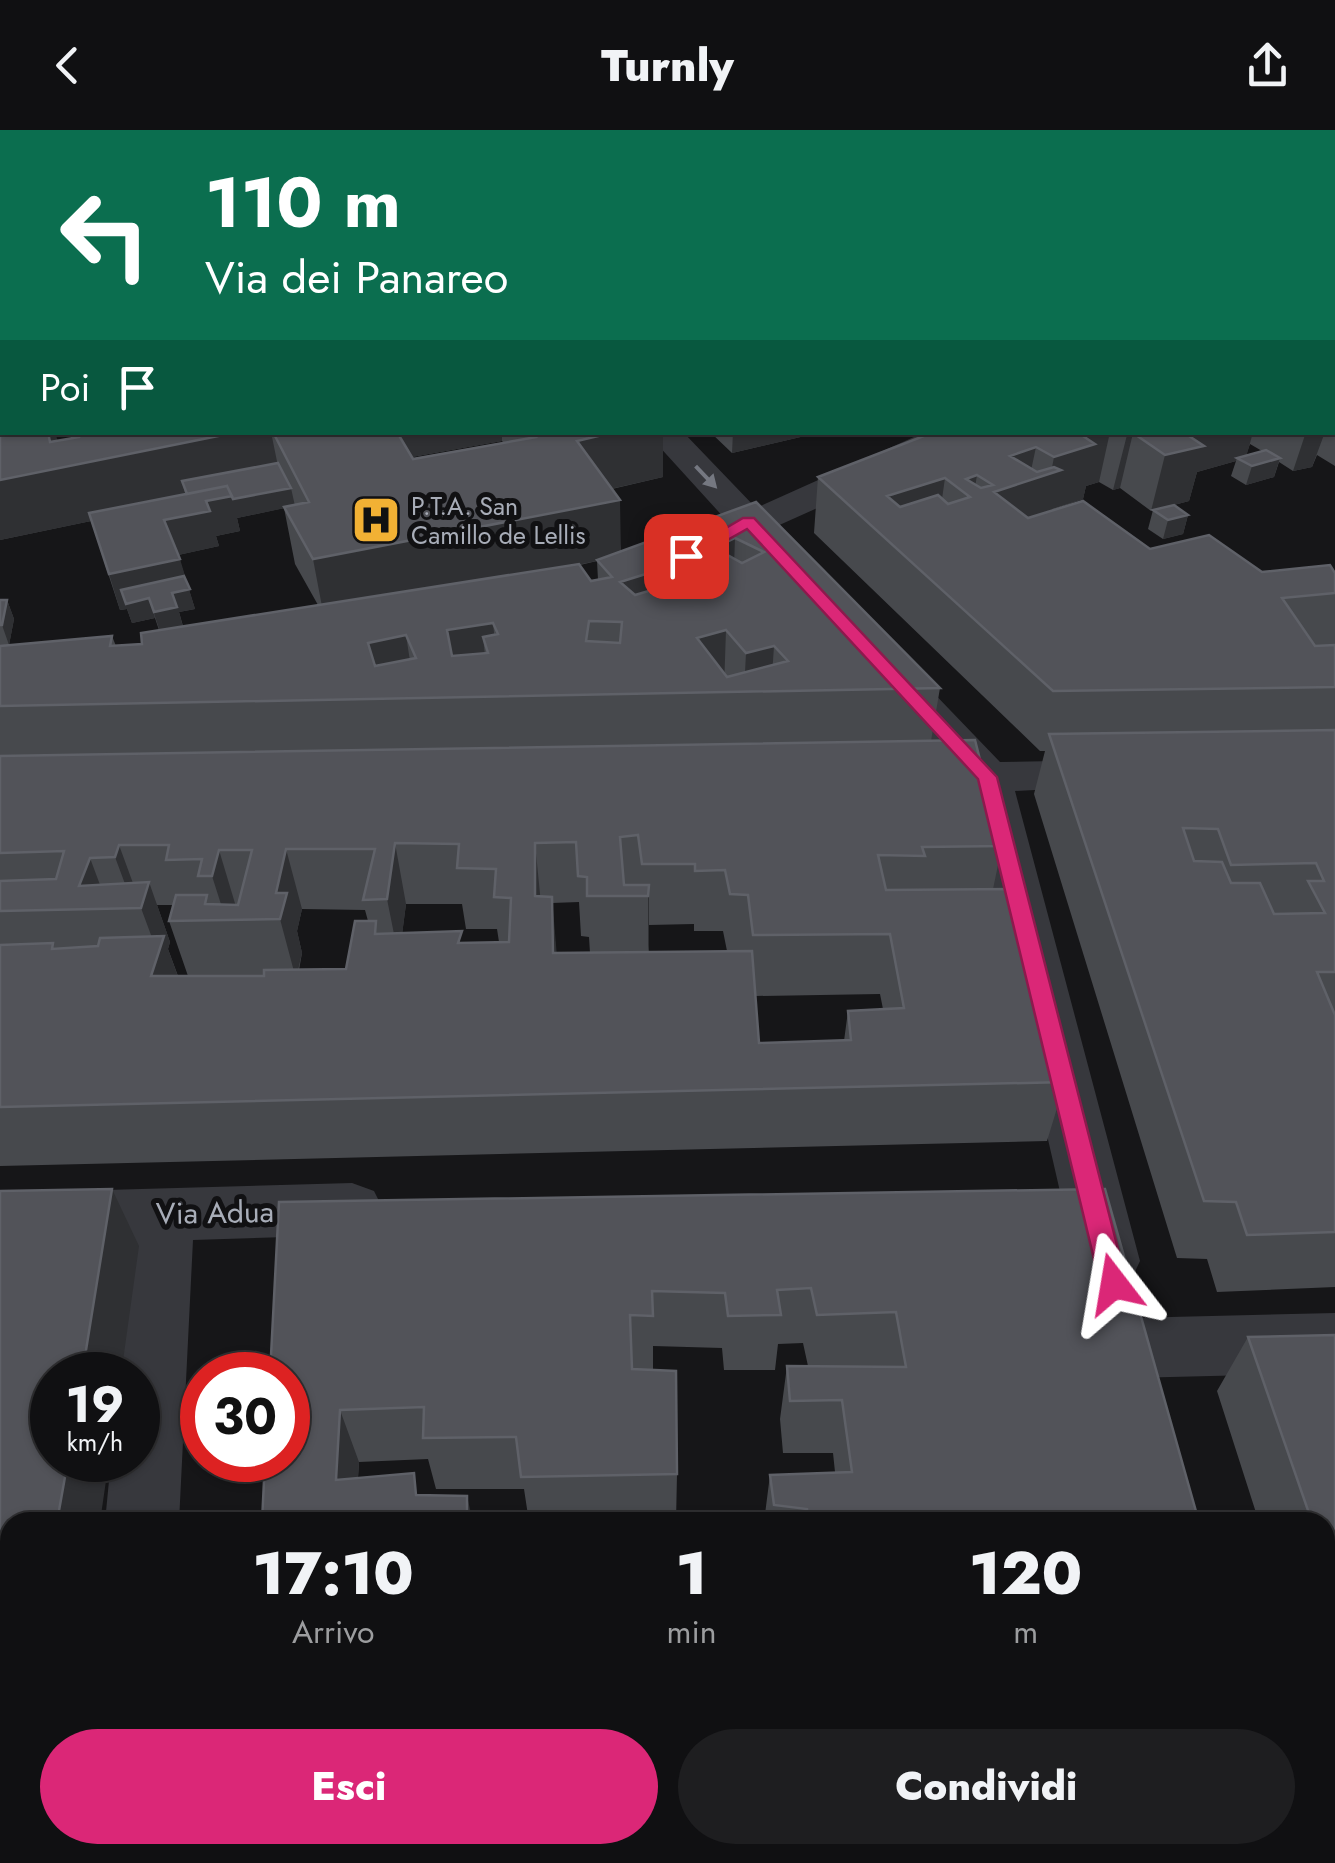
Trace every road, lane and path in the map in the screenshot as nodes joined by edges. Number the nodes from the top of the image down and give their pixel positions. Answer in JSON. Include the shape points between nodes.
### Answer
{"nodes":[{"id":1,"x":666,"y":435,"type":"edge"},
{"id":2,"x":953,"y":435,"type":"edge"},
{"id":3,"x":919,"y":439,"type":"edge"},
{"id":4,"x":749,"y":521,"type":"junction"},
{"id":5,"x":686,"y":556,"type":"edge"},
{"id":6,"x":1161,"y":775,"type":"edge"},
{"id":7,"x":988,"y":777,"type":"junction"},
{"id":8,"x":869,"y":779,"type":"edge"},
{"id":9,"x":399,"y":1208,"type":"edge"},
{"id":10,"x":163,"y":1214,"type":"junction"},
{"id":11,"x":0,"y":1219,"type":"edge"},
{"id":12,"x":1335,"y":1342,"type":"edge"},
{"id":13,"x":143,"y":1512,"type":"edge"}],
"edges":[{"from":1,"to":4,"type":"street","one_way":true},
{"from":2,"to":3,"type":"street"},
{"from":3,"to":4,"type":"street"},
{"from":4,"to":5,"type":"street"},
{"from":4,"to":7,"type":"street"},
{"from":6,"to":7,"type":"street"},
{"from":7,"to":8,"type":"street"},
{"from":7,"to":12,"type":"street","via":[[1063,1189],[1137,1374]]},
{"from":9,"to":10,"type":"street","name":"Via Adua"},
{"from":10,"to":11,"type":"street","name":"Via Adua"},
{"from":10,"to":13,"type":"street"}]}
